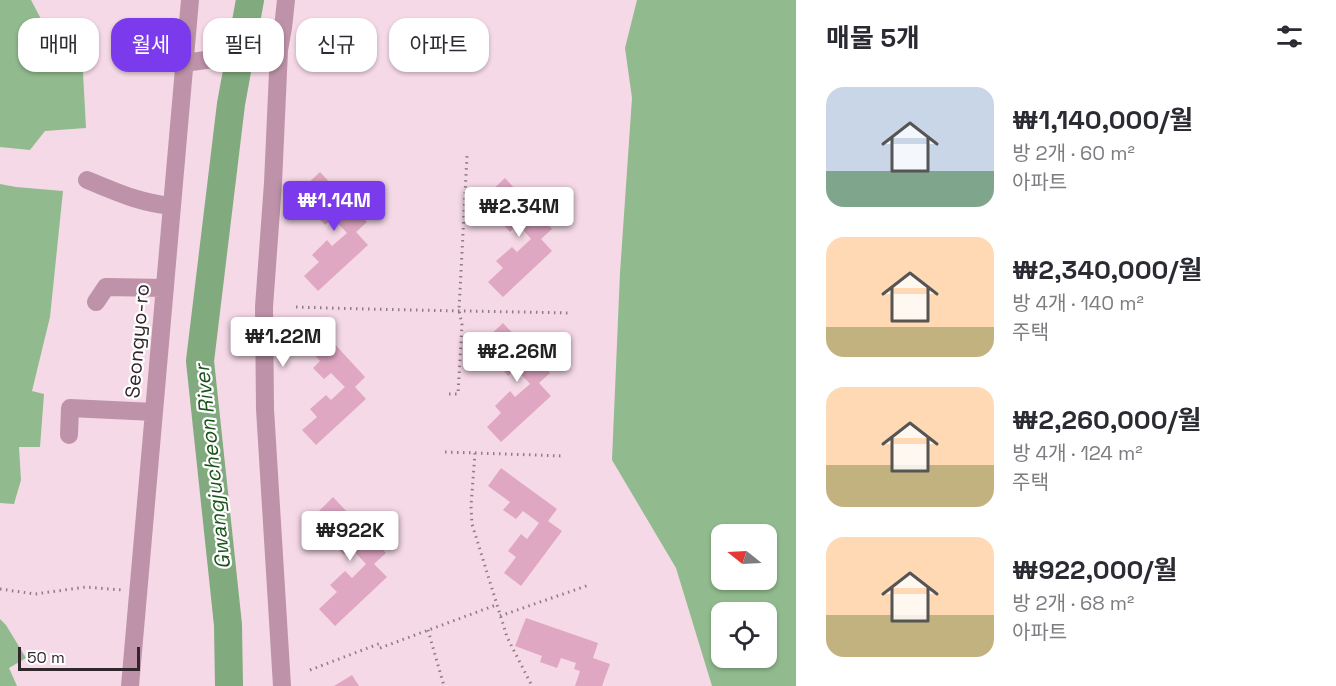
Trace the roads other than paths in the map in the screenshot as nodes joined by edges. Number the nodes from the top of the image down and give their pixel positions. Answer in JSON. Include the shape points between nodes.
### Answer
{"nodes":[{"id":1,"x":189,"y":0,"type":"edge"},
{"id":2,"x":286,"y":0,"type":"edge"},
{"id":3,"x":188,"y":18,"type":"edge"},
{"id":4,"x":284,"y":19,"type":"edge"},
{"id":5,"x":184,"y":72,"type":"edge"},
{"id":6,"x":278,"y":72,"type":"edge"},
{"id":7,"x":87,"y":180,"type":"dead end"},
{"id":8,"x":172,"y":206,"type":"junction"},
{"id":9,"x":165,"y":288,"type":"junction"},
{"id":10,"x":96,"y":302,"type":"dead end"},
{"id":11,"x":154,"y":412,"type":"junction"},
{"id":12,"x":69,"y":435,"type":"dead end"},
{"id":13,"x":130,"y":686,"type":"edge"},
{"id":14,"x":282,"y":686,"type":"edge"}],
"edges":[{"from":1,"to":3,"type":"street","name":"Seongyo-ro"},
{"from":2,"to":4,"type":"street"},
{"from":5,"to":8,"type":"street","name":"Seongyo-ro"},
{"from":6,"to":14,"type":"street","via":[[264,307],[265,409]]},
{"from":7,"to":8,"type":"street","via":[[136,200]]},
{"from":8,"to":9,"type":"street","name":"Seongyo-ro"},
{"from":9,"to":10,"type":"street","via":[[106,287]]},
{"from":9,"to":11,"type":"street","name":"Seongyo-ro"},
{"from":11,"to":12,"type":"street","via":[[70,408]]},
{"from":11,"to":13,"type":"street","name":"Seongyo-ro"}]}
